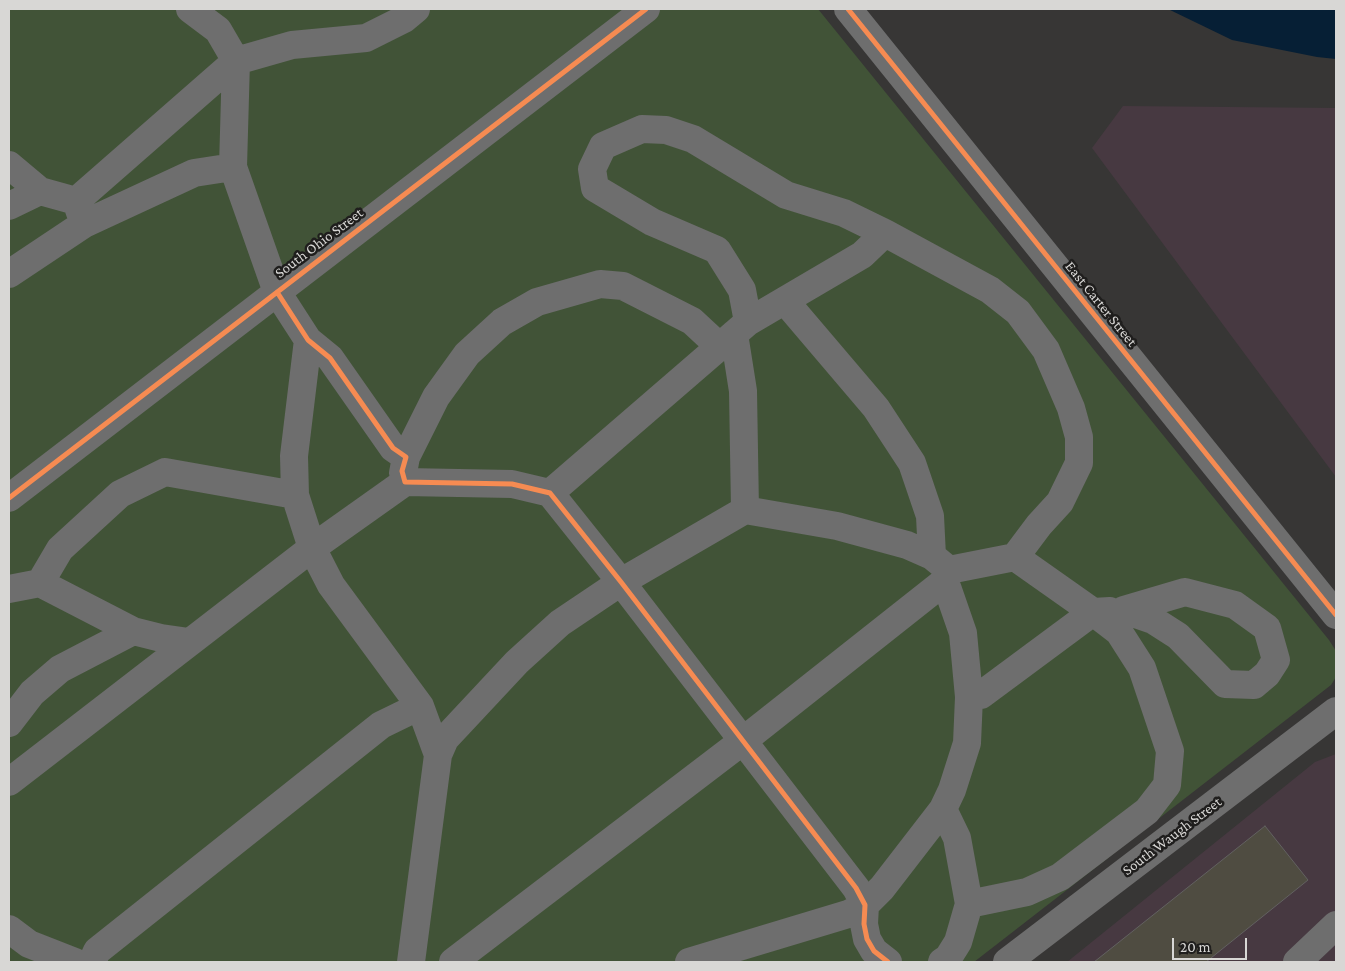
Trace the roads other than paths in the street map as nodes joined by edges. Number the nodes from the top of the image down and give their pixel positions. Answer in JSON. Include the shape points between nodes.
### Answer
{"nodes":[{"id":1,"x":190,"y":9,"type":"edge"},
{"id":2,"x":416,"y":9,"type":"edge"},
{"id":3,"x":646,"y":9,"type":"edge"},
{"id":4,"x":848,"y":9,"type":"edge"},
{"id":5,"x":236,"y":61,"type":"junction"},
{"id":6,"x":9,"y":165,"type":"edge"},
{"id":7,"x":233,"y":167,"type":"junction"},
{"id":8,"x":40,"y":192,"type":"junction"},
{"id":9,"x":9,"y":206,"type":"edge"},
{"id":10,"x":80,"y":212,"type":"junction"},
{"id":11,"x":885,"y":233,"type":"junction"},
{"id":12,"x":9,"y":274,"type":"edge"},
{"id":13,"x":277,"y":292,"type":"junction"},
{"id":14,"x":785,"y":300,"type":"junction"},
{"id":15,"x":734,"y":335,"type":"junction"},
{"id":16,"x":308,"y":340,"type":"junction"},
{"id":17,"x":406,"y":469,"type":"junction"},
{"id":18,"x":550,"y":493,"type":"junction"},
{"id":19,"x":295,"y":495,"type":"junction"},
{"id":20,"x":9,"y":498,"type":"edge"},
{"id":21,"x":745,"y":510,"type":"junction"},
{"id":22,"x":312,"y":548,"type":"junction"},
{"id":23,"x":1014,"y":557,"type":"junction"},
{"id":24,"x":942,"y":569,"type":"junction"},
{"id":25,"x":621,"y":582,"type":"junction"},
{"id":26,"x":40,"y":583,"type":"junction"},
{"id":27,"x":9,"y":589,"type":"edge"},
{"id":28,"x":1124,"y":610,"type":"junction"},
{"id":29,"x":1094,"y":612,"type":"junction"},
{"id":30,"x":1336,"y":615,"type":"edge"},
{"id":31,"x":133,"y":631,"type":"junction"},
{"id":32,"x":189,"y":642,"type":"junction"},
{"id":33,"x":969,"y":697,"type":"junction"},
{"id":34,"x":420,"y":706,"type":"junction"},
{"id":35,"x":1336,"y":711,"type":"edge"},
{"id":36,"x":9,"y":723,"type":"edge"},
{"id":37,"x":744,"y":740,"type":"junction"},
{"id":38,"x":438,"y":756,"type":"junction"},
{"id":39,"x":9,"y":782,"type":"edge"},
{"id":40,"x":943,"y":809,"type":"junction"},
{"id":41,"x":865,"y":904,"type":"junction"},
{"id":42,"x":969,"y":904,"type":"junction"},
{"id":43,"x":1336,"y":925,"type":"edge"},
{"id":44,"x":9,"y":929,"type":"edge"},
{"id":45,"x":875,"y":958,"type":"edge"},
{"id":46,"x":75,"y":962,"type":"edge"},
{"id":47,"x":92,"y":962,"type":"edge"},
{"id":48,"x":411,"y":962,"type":"edge"},
{"id":49,"x":453,"y":962,"type":"edge"},
{"id":50,"x":689,"y":962,"type":"edge"},
{"id":51,"x":942,"y":962,"type":"edge"},
{"id":52,"x":1007,"y":962,"type":"edge"},
{"id":53,"x":1297,"y":962,"type":"edge"}],
"edges":[{"from":1,"to":5,"type":"street","via":[[218,30]]},
{"from":2,"to":5,"type":"street","via":[[366,38],[292,45]]},
{"from":3,"to":13,"type":"street","name":"South Ohio Street"},
{"from":4,"to":30,"type":"street","name":"East Carter Street"},
{"from":5,"to":7,"type":"street"},
{"from":5,"to":10,"type":"street"},
{"from":6,"to":8,"type":"street"},
{"from":7,"to":10,"type":"street","via":[[194,173]]},
{"from":7,"to":13,"type":"street"},
{"from":8,"to":9,"type":"street"},
{"from":8,"to":10,"type":"street"},
{"from":10,"to":12,"type":"street"},
{"from":11,"to":14,"type":"street","via":[[862,255]]},
{"from":11,"to":15,"type":"street","via":[[844,213],[786,195],[693,139],[666,130],[642,129],[603,146],[592,169],[595,188],[652,222],[717,250],[742,290]]},
{"from":11,"to":23,"type":"street","via":[[990,290],[1018,312],[1046,350],[1071,408],[1079,437],[1079,463],[1060,502]]},
{"from":13,"to":16,"type":"street"},
{"from":13,"to":20,"type":"street","name":"South Ohio Street"},
{"from":14,"to":15,"type":"street"},
{"from":14,"to":24,"type":"street","via":[[876,408],[912,463],[930,516]]},
{"from":15,"to":17,"type":"street","via":[[692,321],[623,286],[600,284],[537,302],[502,322],[467,354],[436,397]]},
{"from":15,"to":18,"type":"street"},
{"from":15,"to":21,"type":"street","via":[[743,391]]},
{"from":16,"to":17,"type":"street","via":[[330,358]]},
{"from":16,"to":19,"type":"street","via":[[294,456]]},
{"from":17,"to":18,"type":"street","via":[[512,484]]},
{"from":17,"to":22,"type":"street"},
{"from":18,"to":25,"type":"street"},
{"from":19,"to":22,"type":"street"},
{"from":19,"to":26,"type":"street","via":[[165,472],[120,494],[60,549]]},
{"from":21,"to":24,"type":"street","via":[[837,526],[907,546]]},
{"from":21,"to":25,"type":"street"},
{"from":22,"to":32,"type":"street"},
{"from":22,"to":34,"type":"street","via":[[331,585]]},
{"from":23,"to":24,"type":"street"},
{"from":23,"to":29,"type":"street"},
{"from":24,"to":33,"type":"street","via":[[963,634]]},
{"from":24,"to":37,"type":"street"},
{"from":25,"to":37,"type":"street"},
{"from":25,"to":38,"type":"street","via":[[560,624],[517,662],[446,739]]},
{"from":26,"to":27,"type":"street"},
{"from":26,"to":31,"type":"street"},
{"from":28,"to":28,"type":"street","via":[[1185,592],[1235,605],[1267,628],[1276,660],[1254,685],[1225,684],[1178,636],[1153,620]]},
{"from":28,"to":29,"type":"street"},
{"from":29,"to":33,"type":"street","via":[[981,695]]},
{"from":29,"to":42,"type":"street","via":[[1118,632],[1142,668],[1170,751],[1167,785],[1147,811],[1060,877],[1027,892]]},
{"from":31,"to":32,"type":"street"},
{"from":31,"to":36,"type":"street","via":[[60,669],[32,693]]},
{"from":32,"to":39,"type":"street"},
{"from":33,"to":40,"type":"street","via":[[967,743]]},
{"from":34,"to":38,"type":"street"},
{"from":34,"to":47,"type":"street","via":[[381,725],[96,951]]},
{"from":35,"to":52,"type":"street","name":"South Waugh Street"},
{"from":37,"to":41,"type":"street"},
{"from":37,"to":49,"type":"street"},
{"from":38,"to":48,"type":"street"},
{"from":40,"to":41,"type":"street","via":[[882,888]]},
{"from":40,"to":42,"type":"street","via":[[957,838]]},
{"from":41,"to":45,"type":"street","via":[[864,924]]},
{"from":41,"to":50,"type":"street","via":[[848,914]]},
{"from":42,"to":51,"type":"street","via":[[958,942]]},
{"from":43,"to":53,"type":"street"},
{"from":44,"to":46,"type":"street","via":[[30,944]]}]}
